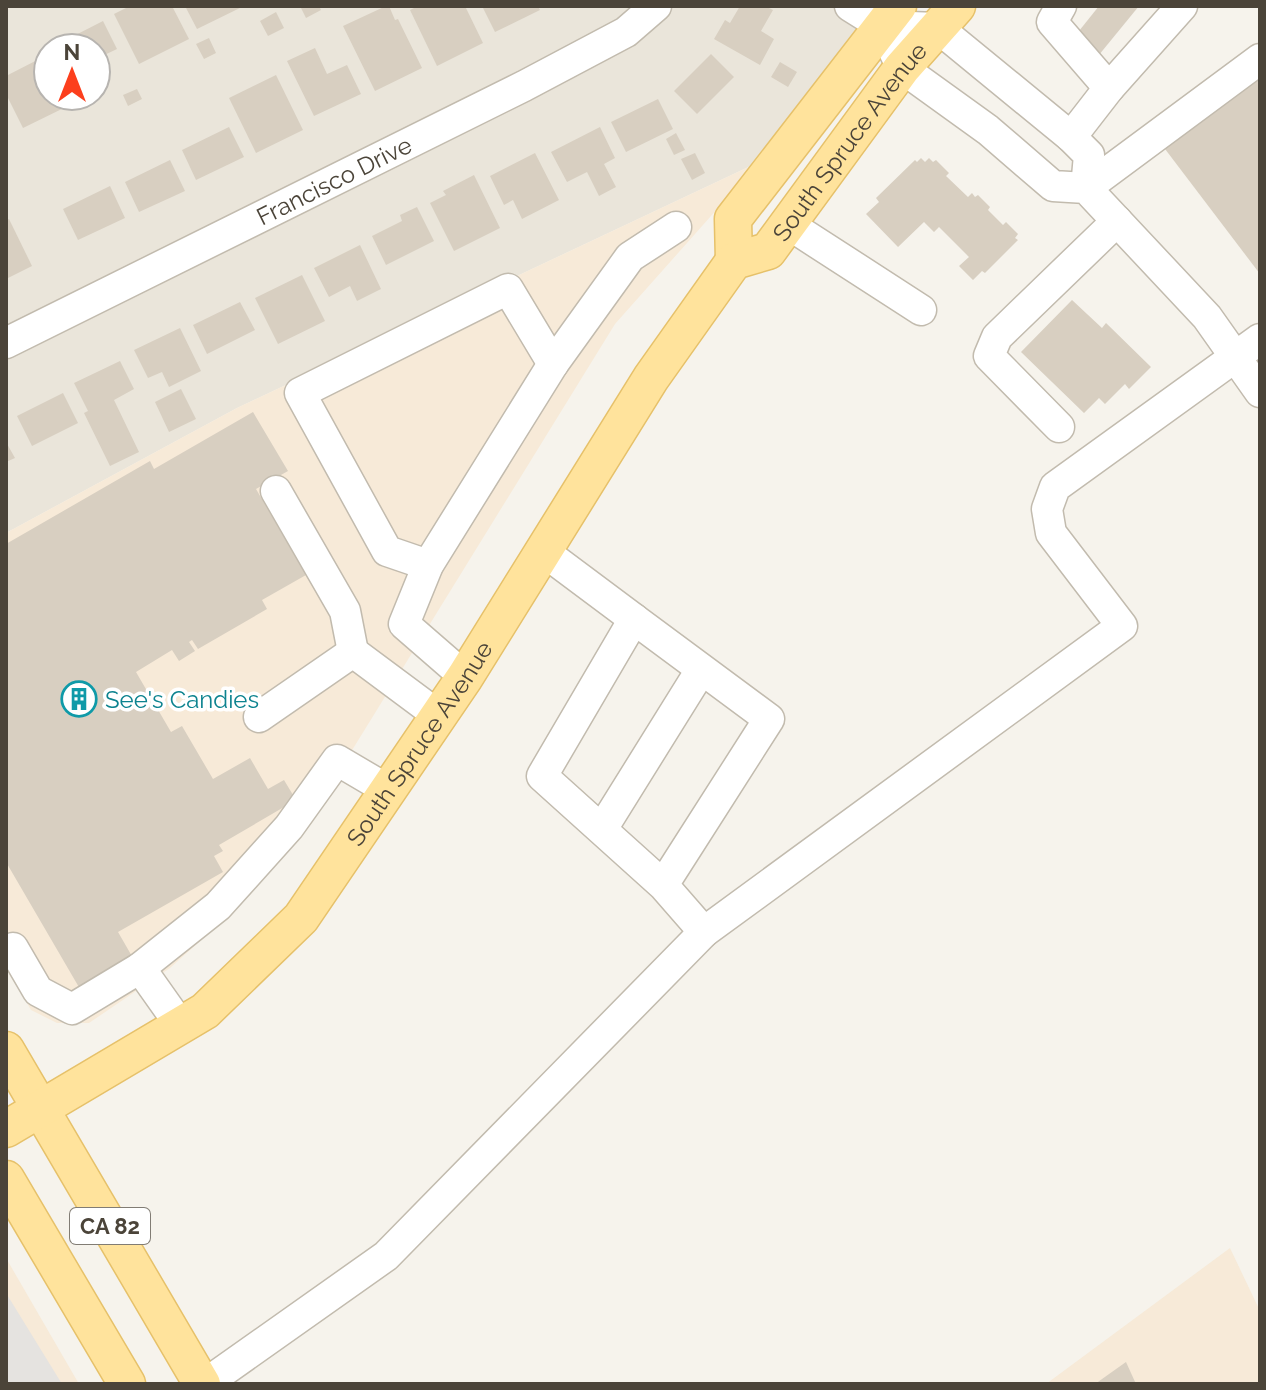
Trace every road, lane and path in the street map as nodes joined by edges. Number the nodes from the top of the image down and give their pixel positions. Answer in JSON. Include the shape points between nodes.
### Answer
{"nodes":[{"id":1,"x":656,"y":6,"type":"edge"},
{"id":2,"x":850,"y":6,"type":"edge"},
{"id":3,"x":1061,"y":6,"type":"edge"},
{"id":4,"x":1182,"y":6,"type":"edge"},
{"id":5,"x":890,"y":16,"type":"edge"},
{"id":6,"x":948,"y":17,"type":"edge"},
{"id":7,"x":1260,"y":59,"type":"edge"},
{"id":8,"x":902,"y":68,"type":"junction"},
{"id":9,"x":1109,"y":88,"type":"junction"},
{"id":10,"x":1071,"y":137,"type":"junction"},
{"id":11,"x":1086,"y":188,"type":"junction"},
{"id":12,"x":1117,"y":221,"type":"junction"},
{"id":13,"x":788,"y":224,"type":"junction"},
{"id":14,"x":676,"y":227,"type":"dead end"},
{"id":15,"x":734,"y":261,"type":"junction"},
{"id":16,"x":921,"y":310,"type":"dead end"},
{"id":17,"x":1260,"y":339,"type":"edge"},
{"id":18,"x":6,"y":343,"type":"edge"},
{"id":19,"x":1235,"y":356,"type":"junction"},
{"id":20,"x":553,"y":364,"type":"junction"},
{"id":21,"x":1260,"y":392,"type":"edge"},
{"id":22,"x":1059,"y":427,"type":"dead end"},
{"id":23,"x":276,"y":491,"type":"dead end"},
{"id":24,"x":543,"y":551,"type":"junction"},
{"id":25,"x":428,"y":565,"type":"junction"},
{"id":26,"x":634,"y":619,"type":"junction"},
{"id":27,"x":353,"y":652,"type":"junction"},
{"id":28,"x":701,"y":670,"type":"junction"},
{"id":29,"x":465,"y":677,"type":"junction"},
{"id":30,"x":439,"y":716,"type":"junction"},
{"id":31,"x":259,"y":717,"type":"dead end"},
{"id":32,"x":388,"y":790,"type":"junction"},
{"id":33,"x":602,"y":829,"type":"junction"},
{"id":34,"x":663,"y":885,"type":"junction"},
{"id":35,"x":704,"y":932,"type":"junction"},
{"id":36,"x":8,"y":946,"type":"edge"},
{"id":37,"x":140,"y":968,"type":"junction"},
{"id":38,"x":181,"y":1026,"type":"junction"},
{"id":39,"x":6,"y":1050,"type":"edge"},
{"id":40,"x":41,"y":1108,"type":"junction"},
{"id":41,"x":6,"y":1129,"type":"edge"},
{"id":42,"x":6,"y":1179,"type":"edge"},
{"id":43,"x":127,"y":1384,"type":"edge"},
{"id":44,"x":203,"y":1384,"type":"edge"}],
"edges":[{"from":1,"to":18,"type":"street","name":"Francisco Drive","via":[[626,32],[524,86]]},
{"from":2,"to":5,"type":"street"},
{"from":3,"to":9,"type":"street","via":[[1052,22]]},
{"from":4,"to":9,"type":"street"},
{"from":5,"to":6,"type":"street"},
{"from":5,"to":8,"type":"street"},
{"from":5,"to":15,"type":"main road","name":"South Spruce Avenue","via":[[733,219]]},
{"from":6,"to":8,"type":"main road","name":"South Spruce Avenue"},
{"from":6,"to":10,"type":"street"},
{"from":7,"to":11,"type":"street"},
{"from":8,"to":11,"type":"street","via":[[988,130],[1053,186]]},
{"from":8,"to":13,"type":"main road","name":"South Spruce Avenue"},
{"from":9,"to":10,"type":"street"},
{"from":10,"to":11,"type":"street","via":[[1089,155]]},
{"from":11,"to":12,"type":"street"},
{"from":12,"to":19,"type":"street","via":[[1207,317]]},
{"from":12,"to":22,"type":"street","via":[[997,337],[989,356]]},
{"from":13,"to":15,"type":"main road","name":"South Spruce Avenue","via":[[768,251]]},
{"from":13,"to":16,"type":"street"},
{"from":14,"to":20,"type":"street","via":[[630,257]]},
{"from":15,"to":24,"type":"main road","name":"South Spruce Avenue","via":[[651,378]]},
{"from":17,"to":19,"type":"street"},
{"from":19,"to":21,"type":"street"},
{"from":19,"to":35,"type":"street","via":[[1055,487],[1047,509],[1051,533],[1122,626]]},
{"from":20,"to":25,"type":"street"},
{"from":20,"to":25,"type":"street","via":[[508,289],[300,393],[387,551]]},
{"from":23,"to":27,"type":"street","via":[[345,611]]},
{"from":24,"to":26,"type":"street"},
{"from":24,"to":29,"type":"main road","name":"South Spruce Avenue"},
{"from":25,"to":29,"type":"street","via":[[404,624]]},
{"from":26,"to":28,"type":"street"},
{"from":26,"to":33,"type":"street","via":[[542,776]]},
{"from":27,"to":30,"type":"street"},
{"from":27,"to":31,"type":"street"},
{"from":28,"to":33,"type":"street"},
{"from":28,"to":34,"type":"street","via":[[769,719]]},
{"from":29,"to":30,"type":"main road","name":"South Spruce Avenue"},
{"from":30,"to":32,"type":"main road","name":"South Spruce Avenue"},
{"from":32,"to":37,"type":"street","via":[[337,760],[289,827],[218,906]]},
{"from":32,"to":38,"type":"main road","name":"South Spruce Avenue","via":[[301,918],[205,1011]]},
{"from":33,"to":34,"type":"street"},
{"from":34,"to":35,"type":"street"},
{"from":35,"to":44,"type":"street","via":[[386,1256]]},
{"from":36,"to":37,"type":"street","via":[[38,991],[72,1009]]},
{"from":37,"to":38,"type":"street"},
{"from":38,"to":40,"type":"main road","name":"South Spruce Avenue"},
{"from":39,"to":40,"type":"main road","number":"CA 82"},
{"from":40,"to":41,"type":"main road","name":"South Spruce Avenue"},
{"from":40,"to":44,"type":"main road","number":"CA 82"},
{"from":42,"to":43,"type":"main road","number":"CA 82"}]}
